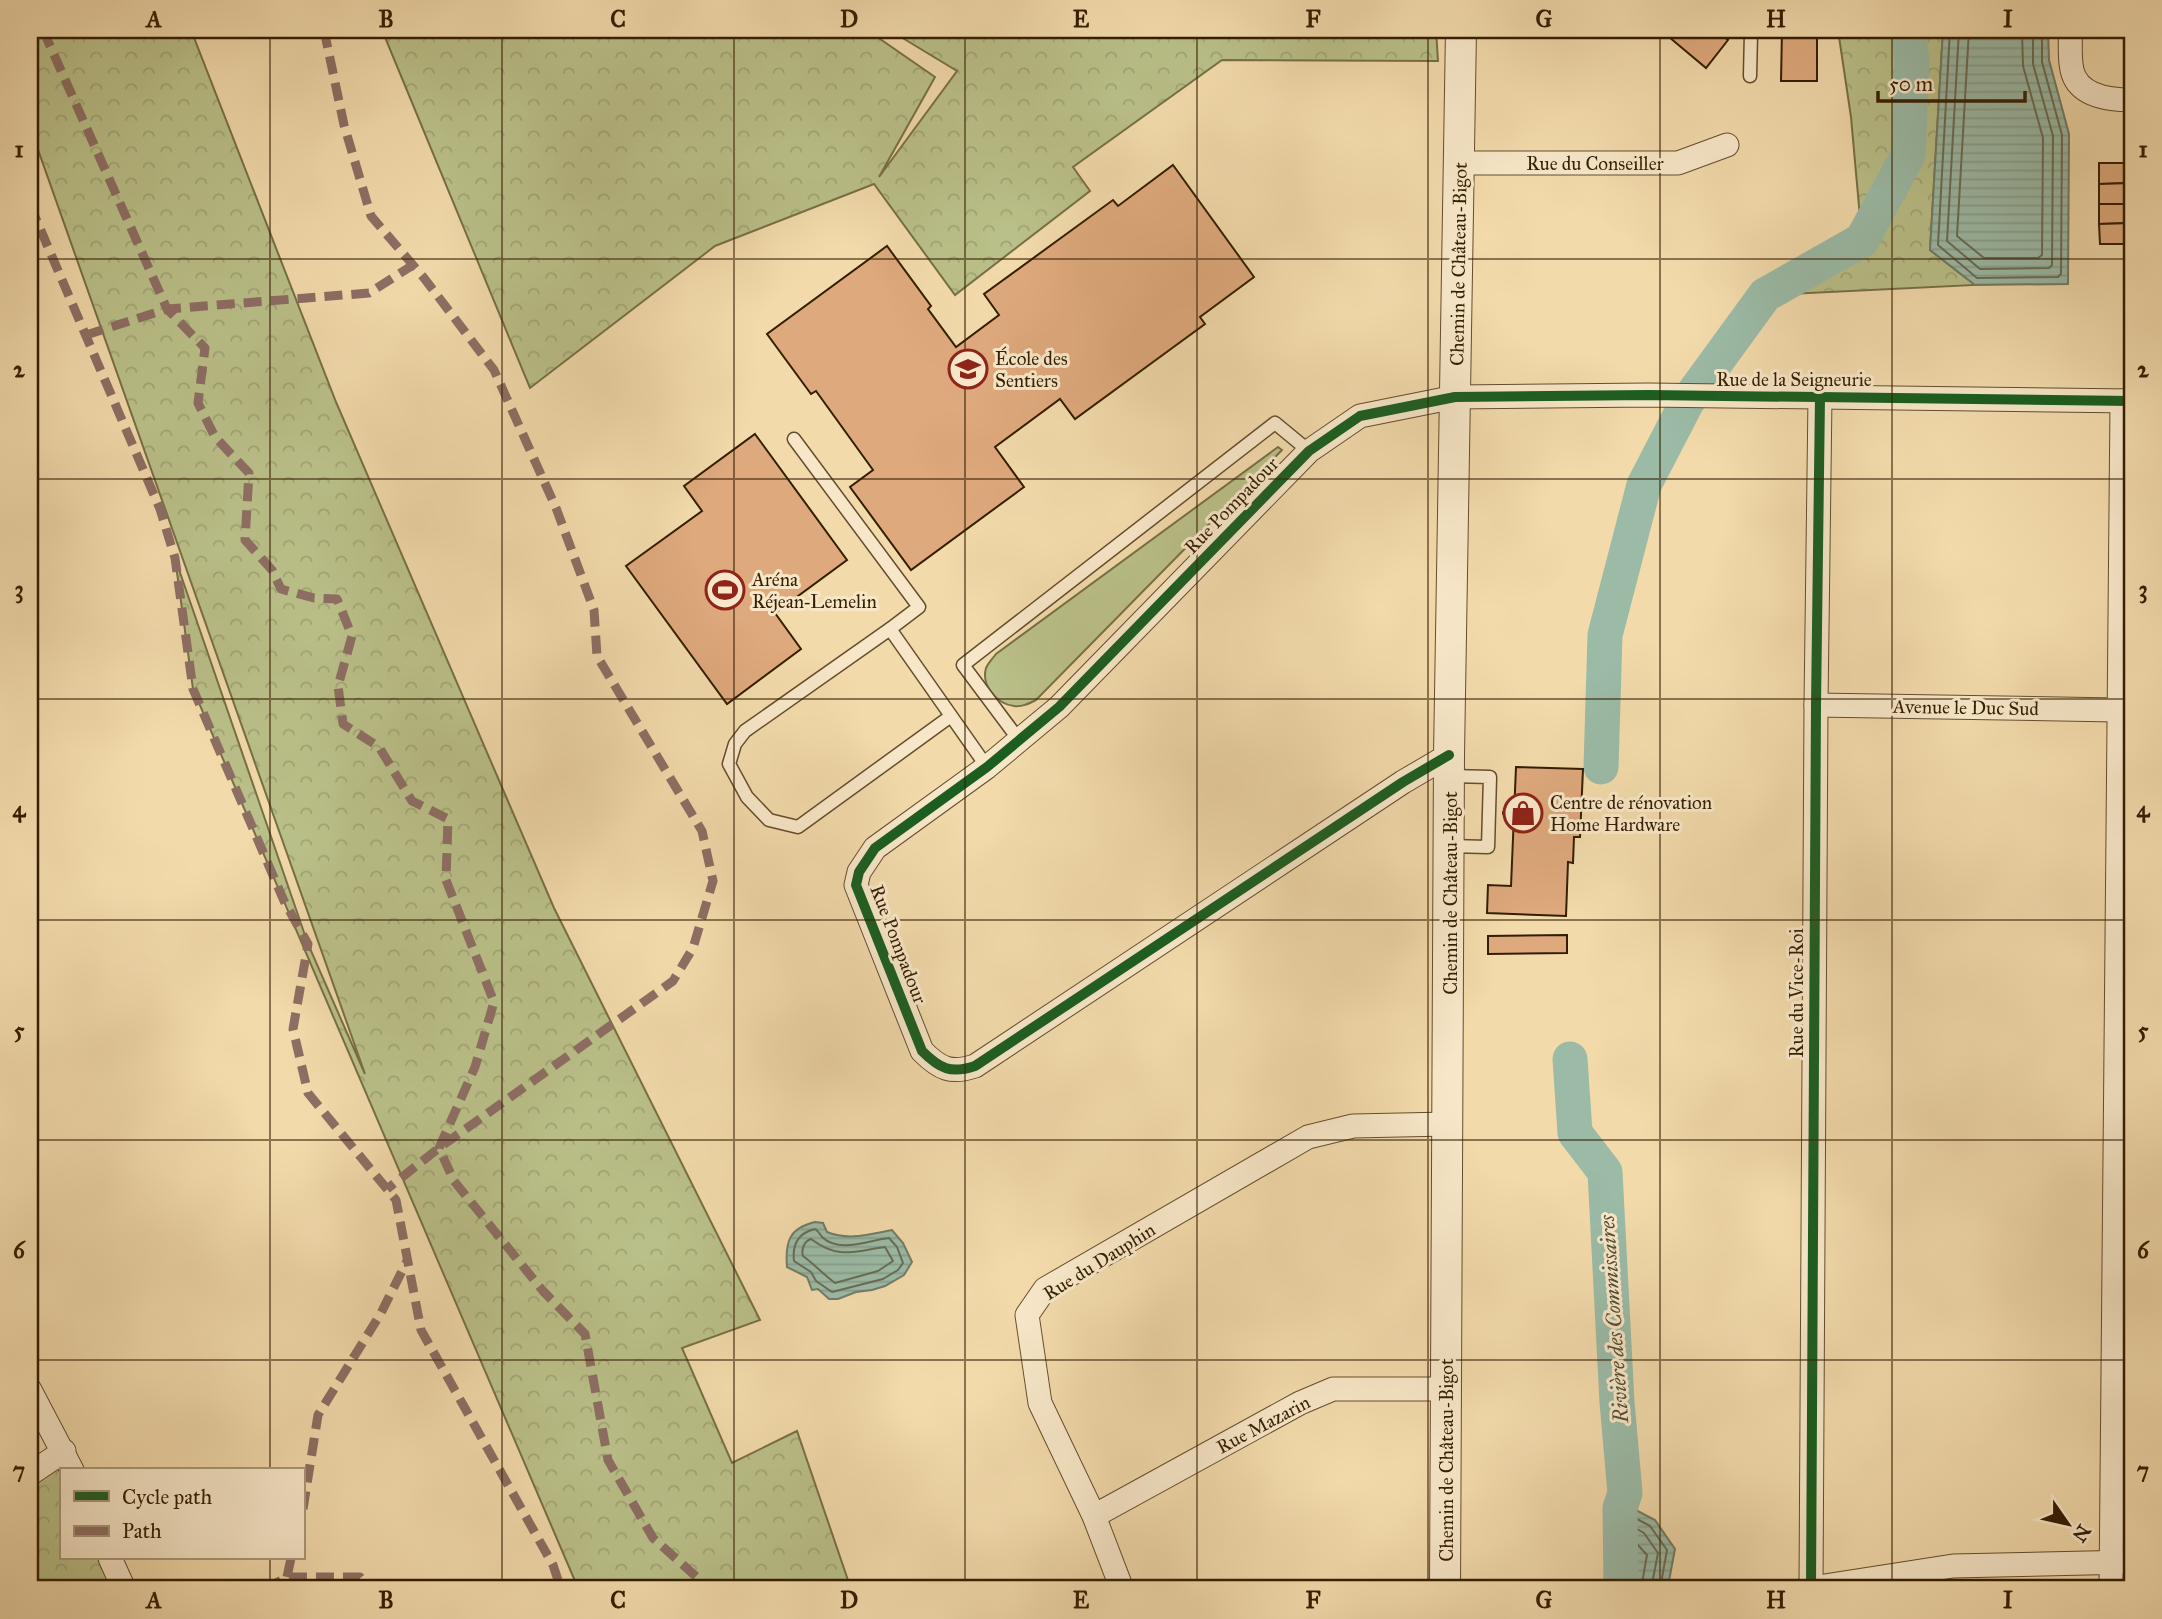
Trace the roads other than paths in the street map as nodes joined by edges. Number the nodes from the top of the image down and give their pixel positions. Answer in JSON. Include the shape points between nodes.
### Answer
{"nodes":[{"id":1,"x":1461,"y":30,"type":"edge"},
{"id":2,"x":1747,"y":30,"type":"edge"},
{"id":3,"x":2070,"y":30,"type":"edge"},
{"id":4,"x":1750,"y":76,"type":"dead end"},
{"id":5,"x":2132,"y":100,"type":"edge"},
{"id":6,"x":1727,"y":145,"type":"dead end"},
{"id":7,"x":1460,"y":163,"type":"junction"},
{"id":8,"x":1455,"y":397,"type":"junction"},
{"id":9,"x":1820,"y":397,"type":"junction"},
{"id":10,"x":2127,"y":401,"type":"edge"},
{"id":11,"x":794,"y":439,"type":"dead end"},
{"id":12,"x":1309,"y":451,"type":"junction"},
{"id":13,"x":890,"y":629,"type":"junction"},
{"id":14,"x":1816,"y":705,"type":"junction"},
{"id":15,"x":2117,"y":710,"type":"junction"},
{"id":16,"x":951,"y":716,"type":"junction"},
{"id":17,"x":1019,"y":740,"type":"junction"},
{"id":18,"x":1450,"y":766,"type":"junction"},
{"id":19,"x":987,"y":767,"type":"junction"},
{"id":20,"x":1449,"y":846,"type":"junction"},
{"id":21,"x":1448,"y":1124,"type":"junction"},
{"id":22,"x":1447,"y":1389,"type":"junction"},
{"id":23,"x":30,"y":1390,"type":"edge"},
{"id":24,"x":68,"y":1460,"type":"edge"},
{"id":25,"x":30,"y":1474,"type":"edge"},
{"id":26,"x":1094,"y":1516,"type":"junction"},
{"id":27,"x":111,"y":1560,"type":"edge"},
{"id":28,"x":2122,"y":1562,"type":"edge"},
{"id":29,"x":124,"y":1589,"type":"edge"},
{"id":30,"x":1122,"y":1589,"type":"edge"},
{"id":31,"x":1445,"y":1589,"type":"edge"},
{"id":32,"x":1809,"y":1589,"type":"edge"},
{"id":33,"x":2111,"y":1589,"type":"edge"}],
"edges":[{"from":1,"to":7,"type":"street","name":"Chemin de Château-Bigot"},
{"from":2,"to":4,"type":"lane","via":[[1751,33]]},
{"from":3,"to":5,"type":"street","via":[[2071,71],[2079,84],[2106,100]]},
{"from":6,"to":7,"type":"street","name":"Rue du Conseiller","via":[[1678,163]]},
{"from":7,"to":8,"type":"street","name":"Chemin de Château-Bigot"},
{"from":8,"to":9,"type":"street","name":"Rue de la Seigneurie"},
{"from":8,"to":12,"type":"street","name":"Rue Pompadour","via":[[1360,416]]},
{"from":8,"to":18,"type":"street","name":"Chemin de Château-Bigot"},
{"from":9,"to":10,"type":"street","name":"Rue de la Seigneurie"},
{"from":9,"to":14,"type":"street","name":"Rue du Vice-Roi"},
{"from":10,"to":15,"type":"street"},
{"from":11,"to":13,"type":"lane","via":[[919,607]]},
{"from":12,"to":17,"type":"street","name":"Rue Pompadour","via":[[1059,706]]},
{"from":12,"to":17,"type":"lane","via":[[1275,424],[963,665]]},
{"from":13,"to":16,"type":"lane"},
{"from":13,"to":16,"type":"lane","via":[[745,731],[734,744],[729,764],[747,797],[769,820],[797,827]]},
{"from":14,"to":15,"type":"street","name":"Avenue le Duc Sud"},
{"from":14,"to":32,"type":"street","name":"Rue du Vice-Roi"},
{"from":15,"to":28,"type":"street"},
{"from":16,"to":19,"type":"lane"},
{"from":17,"to":19,"type":"street","name":"Rue Pompadour"},
{"from":18,"to":19,"type":"street","name":"Rue Pompadour","via":[[1403,782],[975,1066],[960,1071],[934,1063],[922,1051],[856,885],[875,848]]},
{"from":18,"to":20,"type":"street","name":"Chemin de Château-Bigot"},
{"from":18,"to":20,"type":"lane","via":[[1490,777],[1488,847]]},
{"from":20,"to":21,"type":"street","name":"Chemin de Château-Bigot"},
{"from":21,"to":22,"type":"street","name":"Chemin de Château-Bigot"},
{"from":21,"to":26,"type":"street","name":"Rue du Dauphin","via":[[1353,1126],[1308,1138],[1045,1289],[1027,1315],[1040,1403]]},
{"from":22,"to":26,"type":"street","name":"Rue Mazarin","via":[[1333,1389]]},
{"from":22,"to":31,"type":"street","name":"Chemin de Château-Bigot"},
{"from":23,"to":24,"type":"street"},
{"from":24,"to":25,"type":"street"},
{"from":26,"to":30,"type":"street","name":"Rue du Dauphin"},
{"from":27,"to":29,"type":"street"},
{"from":28,"to":32,"type":"street","via":[[1953,1566]]},
{"from":28,"to":33,"type":"street"}]}
